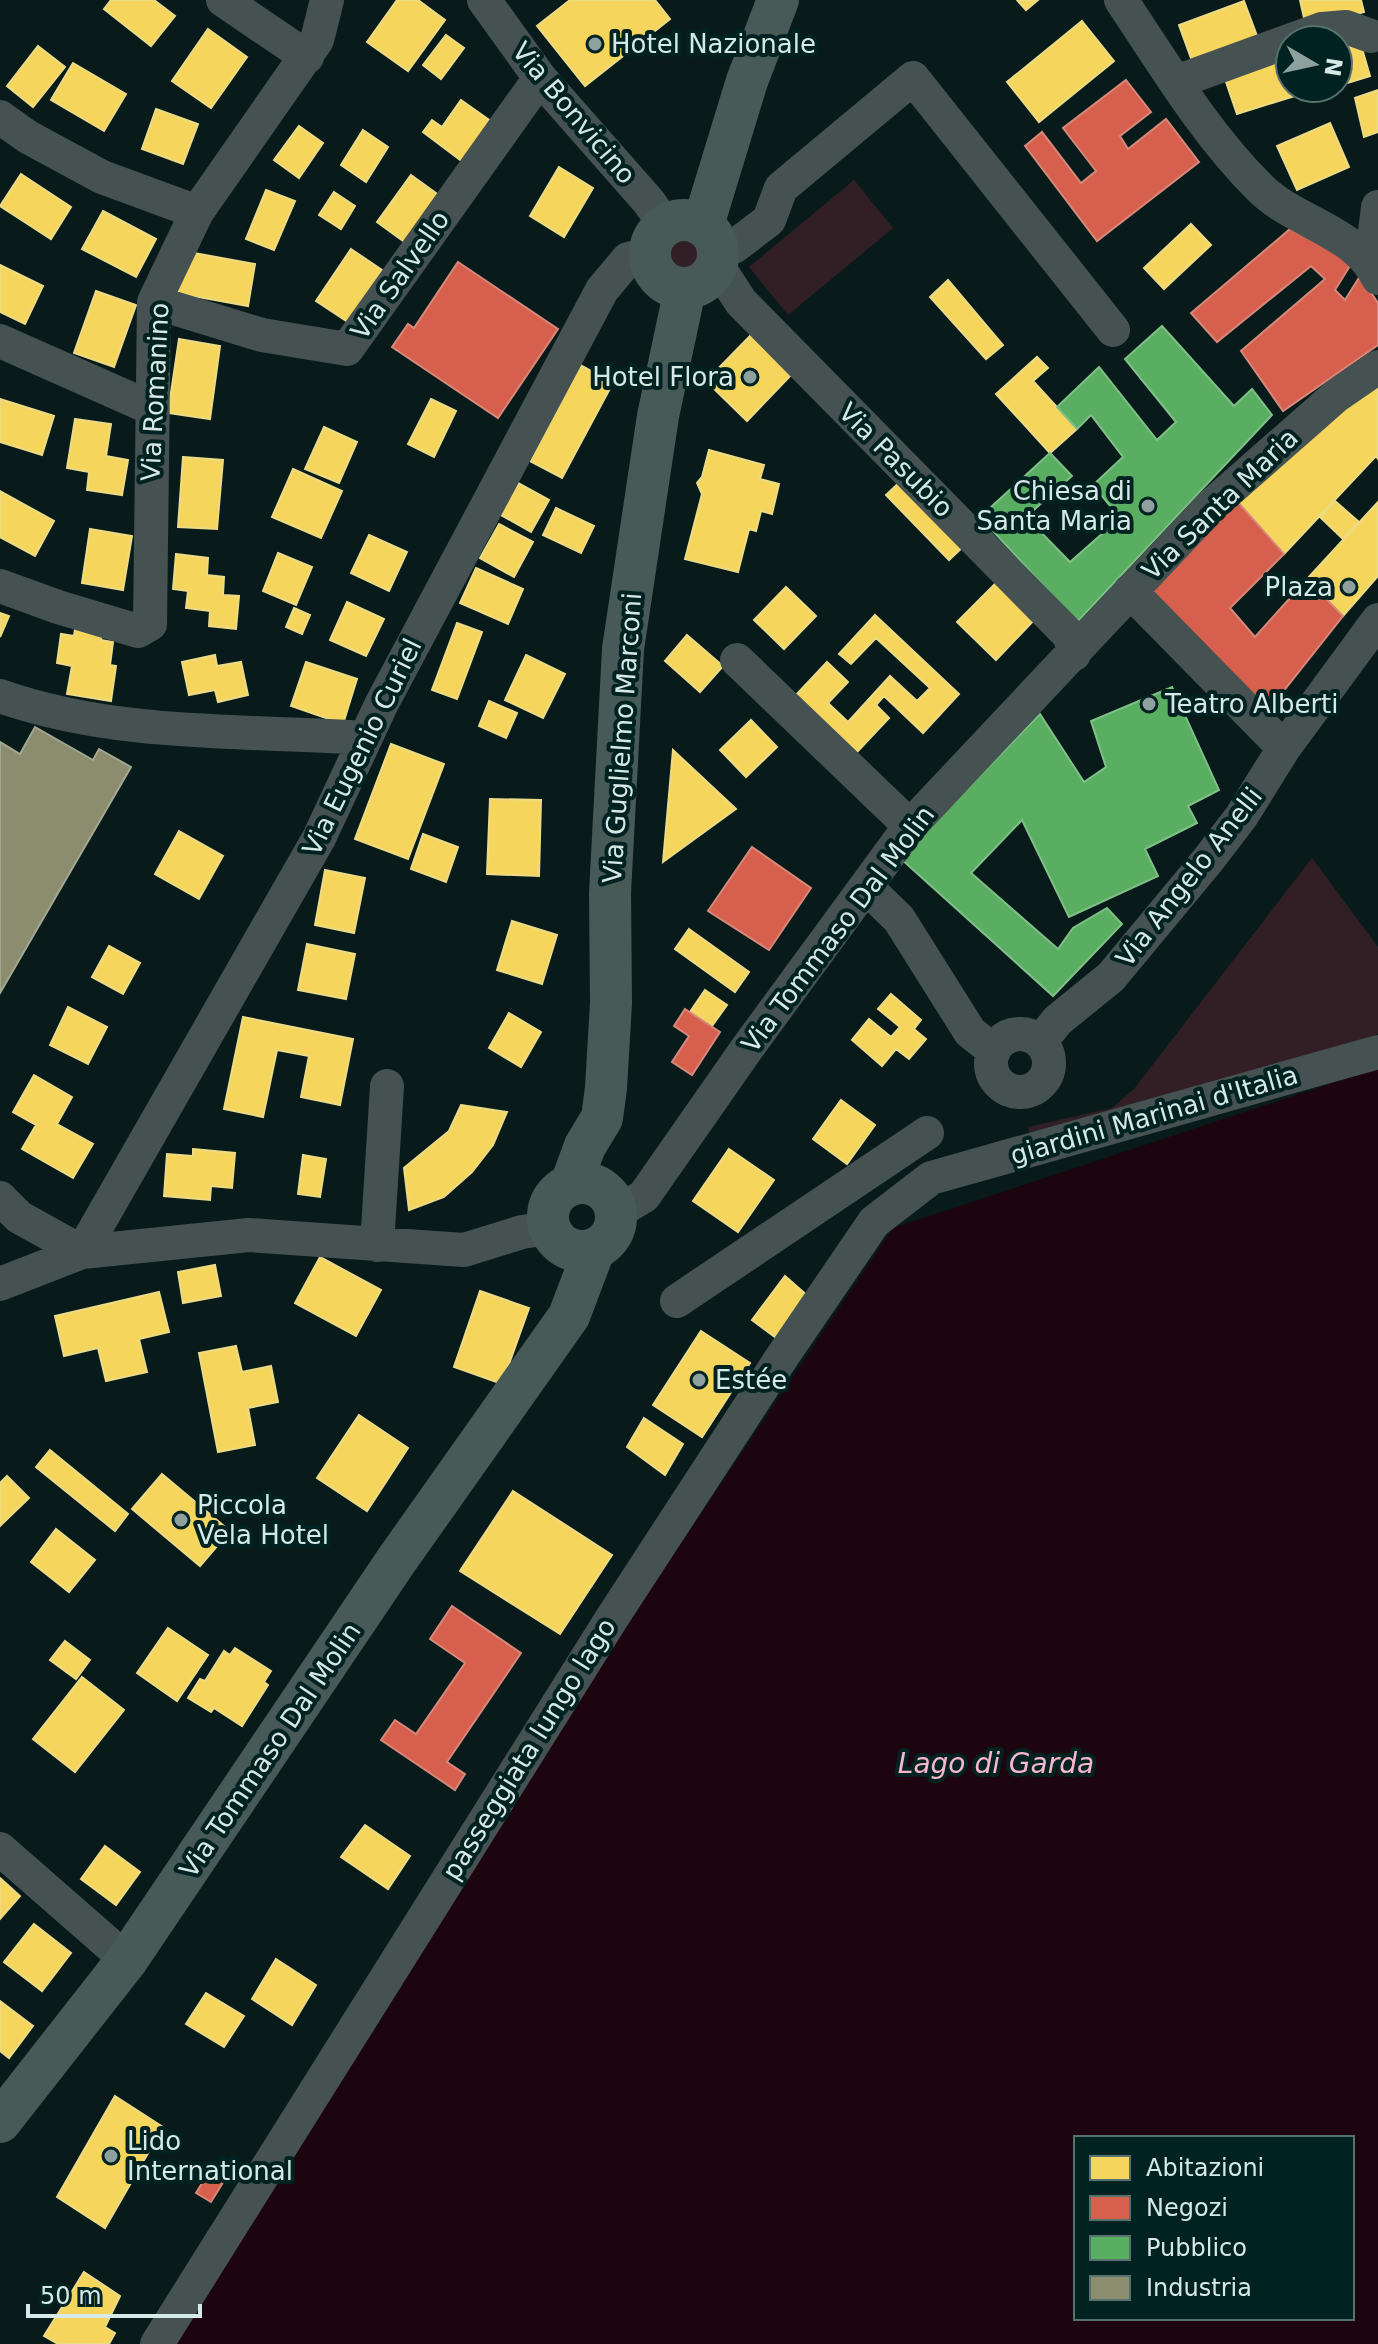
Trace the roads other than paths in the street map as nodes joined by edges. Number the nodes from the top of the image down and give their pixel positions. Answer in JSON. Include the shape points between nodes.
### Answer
{"nodes":[{"id":1,"x":223,"y":0,"type":"edge"},
{"id":2,"x":327,"y":0,"type":"edge"},
{"id":3,"x":484,"y":0,"type":"edge"},
{"id":4,"x":778,"y":0,"type":"edge"},
{"id":5,"x":1121,"y":0,"type":"edge"},
{"id":6,"x":1371,"y":36,"type":"dead end"},
{"id":7,"x":307,"y":57,"type":"junction"},
{"id":8,"x":540,"y":78,"type":"junction"},
{"id":9,"x":1176,"y":82,"type":"junction"},
{"id":10,"x":0,"y":117,"type":"edge"},
{"id":11,"x":1378,"y":207,"type":"edge"},
{"id":12,"x":197,"y":212,"type":"junction"},
{"id":13,"x":690,"y":252,"type":"junction"},
{"id":14,"x":1375,"y":271,"type":"edge"},
{"id":15,"x":154,"y":302,"type":"junction"},
{"id":16,"x":1113,"y":330,"type":"dead end"},
{"id":17,"x":0,"y":341,"type":"edge"},
{"id":18,"x":1378,"y":367,"type":"edge"},
{"id":19,"x":151,"y":408,"type":"junction"},
{"id":20,"x":0,"y":586,"type":"edge"},
{"id":21,"x":1130,"y":591,"type":"junction"},
{"id":22,"x":1378,"y":620,"type":"edge"},
{"id":23,"x":1074,"y":654,"type":"junction"},
{"id":24,"x":737,"y":660,"type":"dead end"},
{"id":25,"x":0,"y":696,"type":"edge"},
{"id":26,"x":365,"y":738,"type":"junction"},
{"id":27,"x":1284,"y":748,"type":"junction"},
{"id":28,"x":910,"y":826,"type":"junction"},
{"id":29,"x":866,"y":887,"type":"junction"},
{"id":30,"x":1040,"y":1042,"type":"junction"},
{"id":31,"x":994,"y":1051,"type":"junction"},
{"id":32,"x":1378,"y":1052,"type":"edge"},
{"id":33,"x":387,"y":1086,"type":"dead end"},
{"id":34,"x":931,"y":1178,"type":"junction"},
{"id":35,"x":598,"y":1197,"type":"junction"},
{"id":36,"x":0,"y":1198,"type":"edge"},
{"id":37,"x":568,"y":1241,"type":"junction"},
{"id":38,"x":377,"y":1245,"type":"junction"},
{"id":39,"x":82,"y":1252,"type":"junction"},
{"id":40,"x":0,"y":1284,"type":"edge"},
{"id":41,"x":677,"y":1301,"type":"dead end"},
{"id":42,"x":0,"y":1849,"type":"edge"},
{"id":43,"x":127,"y":1960,"type":"junction"},
{"id":44,"x":0,"y":2122,"type":"edge"},
{"id":45,"x":157,"y":2344,"type":"edge"}],
"edges":[{"from":1,"to":7,"type":"street"},
{"from":2,"to":7,"type":"street","name":"Via Romanino"},
{"from":3,"to":8,"type":"street","name":"Via Bonvicino"},
{"from":4,"to":13,"type":"main road","name":"Via Guglielmo Marconi"},
{"from":5,"to":9,"type":"street"},
{"from":6,"to":9,"type":"street","via":[[1346,27],[1322,29]]},
{"from":7,"to":12,"type":"street","name":"Via Romanino"},
{"from":8,"to":13,"type":"street","name":"Via Bonvicino"},
{"from":8,"to":15,"type":"street","name":"Via Salvello","via":[[347,349],[262,335]]},
{"from":9,"to":14,"type":"street","via":[[1261,190],[1355,248]]},
{"from":10,"to":12,"type":"street","via":[[102,177]]},
{"from":11,"to":14,"type":"street"},
{"from":12,"to":15,"type":"street","name":"Via Romanino"},
{"from":13,"to":16,"type":"street","name":"Via Eugenio Curiel","via":[[735,246],[769,220],[781,188],[913,78]]},
{"from":13,"to":23,"type":"street","name":"Via Pasubio","via":[[1070,636]]},
{"from":13,"to":26,"type":"street","name":"Via Eugenio Curiel","via":[[628,259],[602,290]]},
{"from":13,"to":35,"type":"main road","name":"Via Guglielmo Marconi","via":[[658,416],[623,649],[602,1118],[609,1142]]},
{"from":15,"to":19,"type":"street","name":"Via Romanino"},
{"from":17,"to":19,"type":"street"},
{"from":18,"to":21,"type":"street","name":"Via Santa Maria","via":[[1336,396],[1212,505]]},
{"from":19,"to":20,"type":"street","name":"Via Romanino","via":[[150,624],[138,631]]},
{"from":21,"to":23,"type":"street","name":"Via Santa Maria"},
{"from":21,"to":27,"type":"street"},
{"from":22,"to":27,"type":"street","name":"Via Angelo Anelli"},
{"from":23,"to":28,"type":"street","name":"Via Tommaso Dal Molin"},
{"from":24,"to":28,"type":"street"},
{"from":25,"to":26,"type":"street","via":[[40,710],[151,729]]},
{"from":26,"to":39,"type":"street","name":"Via Eugenio Curiel","via":[[319,838]]},
{"from":27,"to":30,"type":"street","name":"Via Angelo Anelli","via":[[1241,817],[1170,907],[1111,977],[1058,1020]]},
{"from":28,"to":29,"type":"street","name":"Via Tommaso Dal Molin"},
{"from":29,"to":31,"type":"street","via":[[899,919],[970,1032]]},
{"from":29,"to":35,"type":"street","name":"Via Tommaso Dal Molin","via":[[644,1196]]},
{"from":30,"to":31,"type":"street","via":[[1018,1034],[1004,1039]]},
{"from":30,"to":31,"type":"street","via":[[1048,1055],[1048,1070],[1029,1091],[1007,1089],[997,1079],[991,1066]]},
{"from":32,"to":34,"type":"street","name":"giardini Marinai d'Italia"},
{"from":33,"to":38,"type":"street"},
{"from":34,"to":41,"type":"street","via":[[918,1139]]},
{"from":34,"to":45,"type":"street","name":"passeggiata lungo lago","via":[[874,1222],[782,1357]]},
{"from":35,"to":37,"type":"main road","via":[[611,1235]]},
{"from":35,"to":37,"type":"main road","name":"Via Tommaso Dal Molin","via":[[554,1197],[547,1217]]},
{"from":36,"to":39,"type":"street","via":[[19,1217]]},
{"from":37,"to":38,"type":"street","via":[[522,1232],[464,1250]]},
{"from":37,"to":43,"type":"main road","name":"Via Tommaso Dal Molin","via":[[553,1311],[529,1370]]},
{"from":38,"to":39,"type":"street","via":[[249,1235]]},
{"from":39,"to":40,"type":"street"},
{"from":42,"to":43,"type":"street"},
{"from":43,"to":44,"type":"main road","name":"Via Tommaso Dal Molin"}]}
